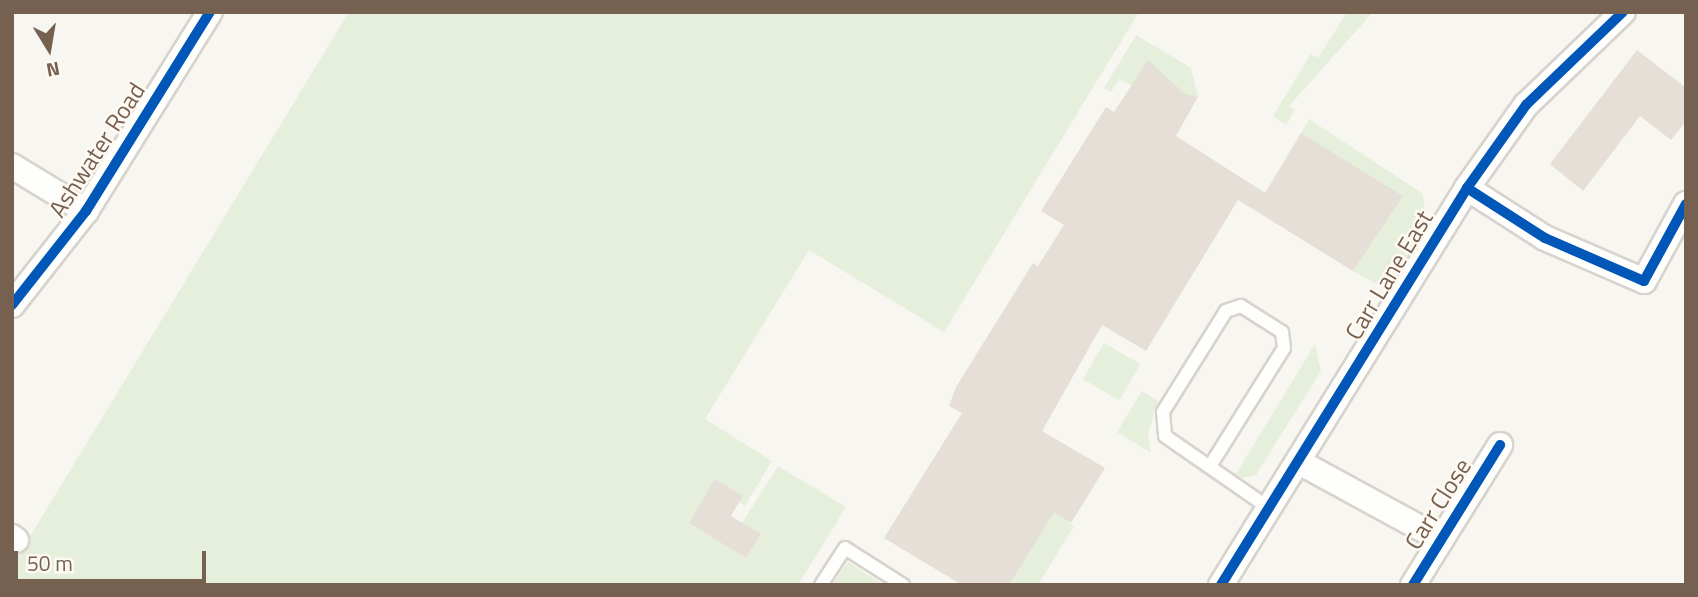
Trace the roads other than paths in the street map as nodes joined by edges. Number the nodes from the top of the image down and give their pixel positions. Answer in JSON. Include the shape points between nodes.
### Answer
{"nodes":[{"id":1,"x":210,"y":12,"type":"edge"},
{"id":2,"x":1623,"y":12,"type":"edge"},
{"id":3,"x":12,"y":166,"type":"edge"},
{"id":4,"x":1467,"y":188,"type":"junction"},
{"id":5,"x":1686,"y":204,"type":"edge"},
{"id":6,"x":86,"y":211,"type":"junction"},
{"id":7,"x":12,"y":305,"type":"edge"},
{"id":8,"x":1500,"y":445,"type":"dead end"},
{"id":9,"x":1299,"y":462,"type":"junction"},
{"id":10,"x":1210,"y":466,"type":"junction"},
{"id":11,"x":1269,"y":509,"type":"junction"},
{"id":12,"x":1440,"y":539,"type":"junction"},
{"id":13,"x":821,"y":585,"type":"edge"},
{"id":14,"x":903,"y":585,"type":"edge"},
{"id":15,"x":1221,"y":585,"type":"edge"},
{"id":16,"x":1413,"y":585,"type":"edge"}],
"edges":[{"from":1,"to":6,"type":"street","name":"Ashwater Road"},
{"from":2,"to":4,"type":"street","name":"Carr Lane East","via":[[1526,105]]},
{"from":3,"to":6,"type":"street"},
{"from":4,"to":5,"type":"street","via":[[1545,238],[1644,281]]},
{"from":4,"to":9,"type":"street","name":"Carr Lane East"},
{"from":6,"to":7,"type":"street","name":"Ashwater Road"},
{"from":8,"to":12,"type":"street","name":"Carr Close"},
{"from":9,"to":11,"type":"street","name":"Carr Lane East"},
{"from":9,"to":12,"type":"street","name":"Carr Close"},
{"from":10,"to":10,"type":"lane","via":[[1165,436],[1163,412],[1226,310],[1241,306],[1282,332],[1284,348]]},
{"from":10,"to":11,"type":"lane"},
{"from":11,"to":15,"type":"street","name":"Carr Lane East"},
{"from":12,"to":16,"type":"street","name":"Carr Close"},
{"from":13,"to":14,"type":"lane","via":[[845,548]]}]}
